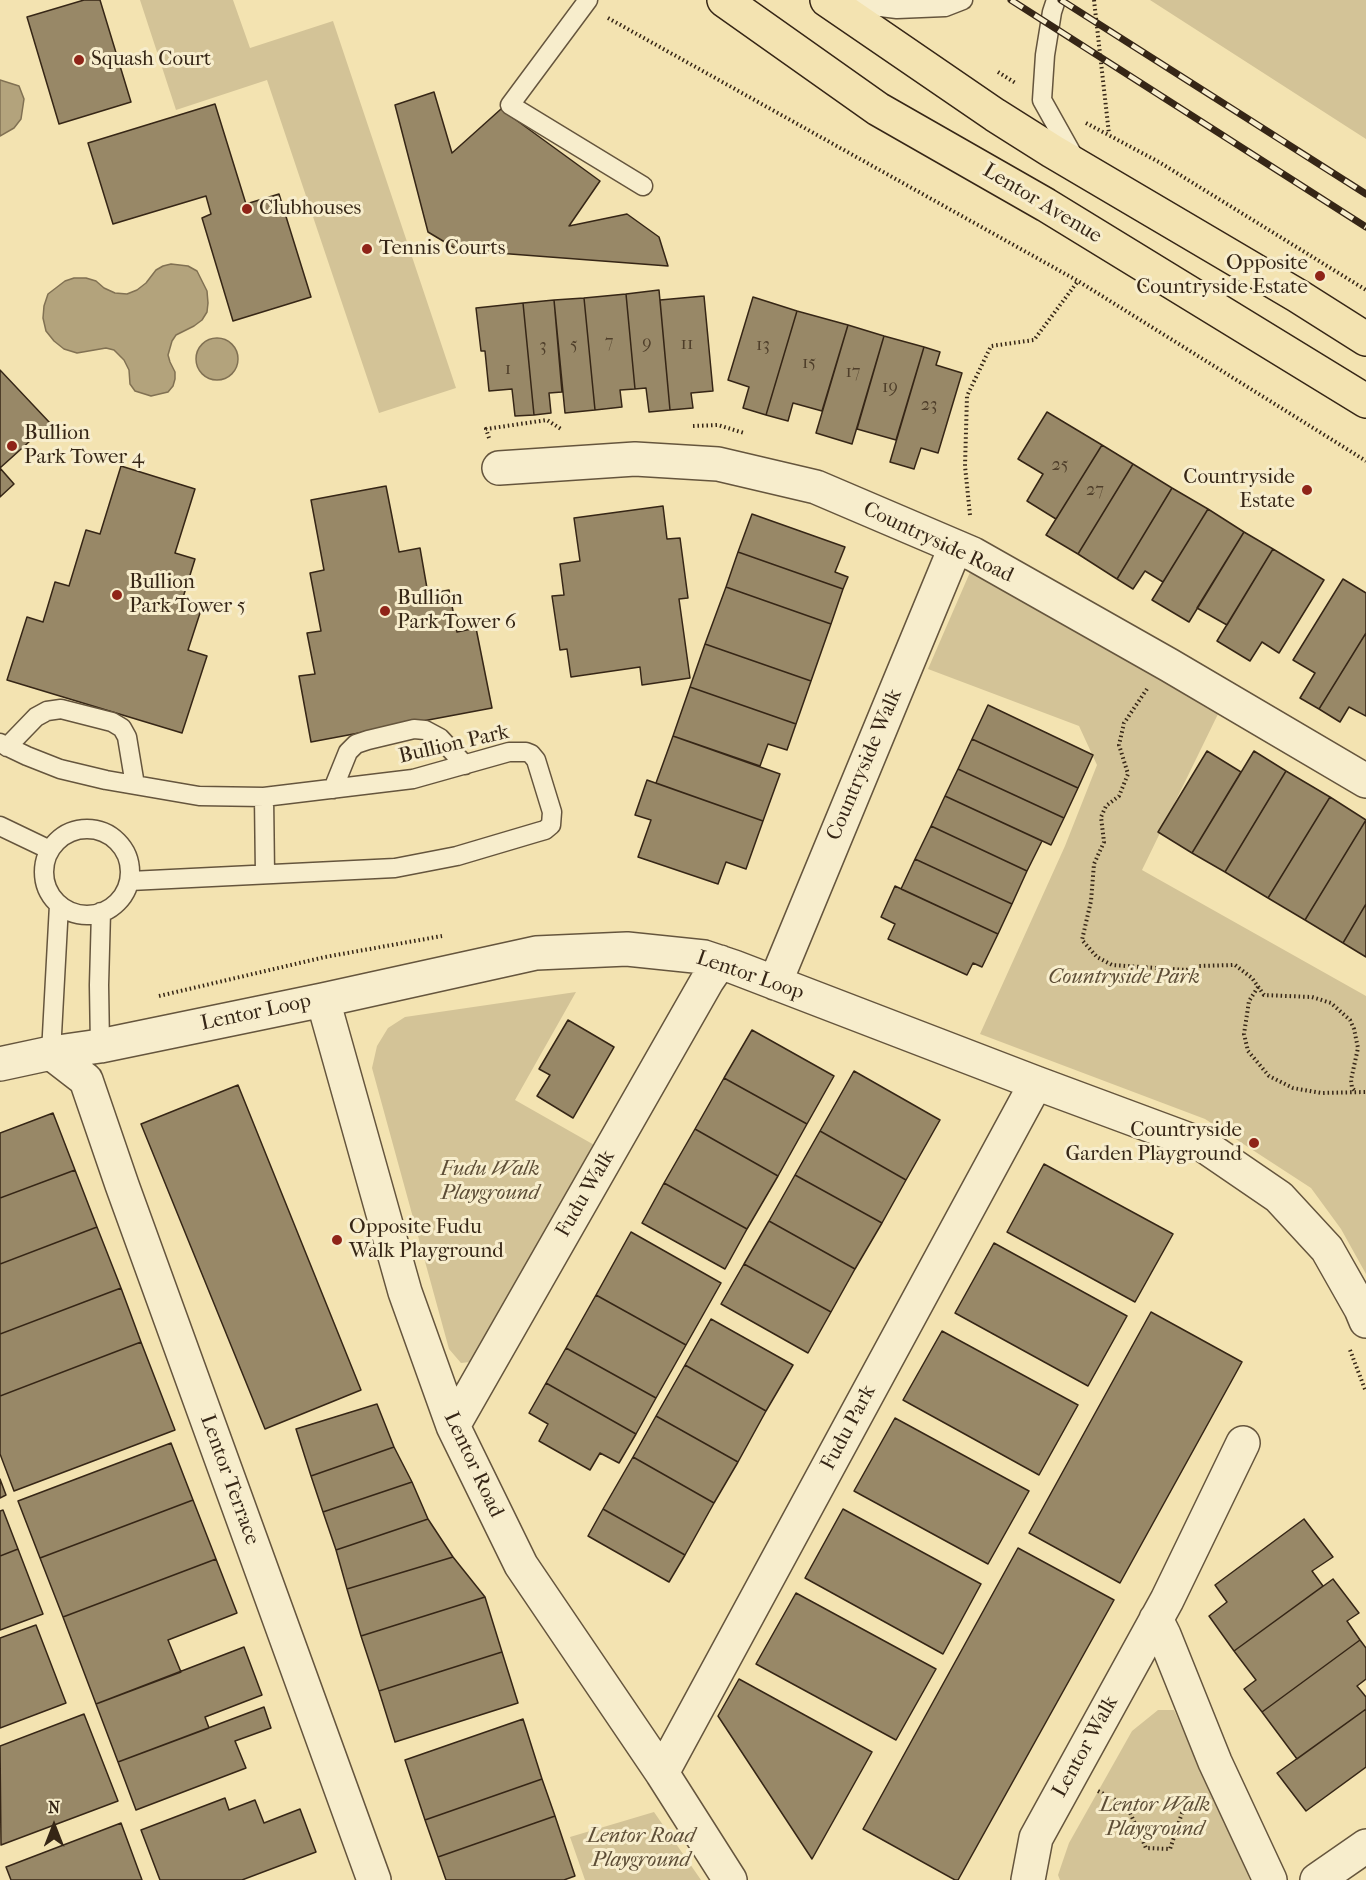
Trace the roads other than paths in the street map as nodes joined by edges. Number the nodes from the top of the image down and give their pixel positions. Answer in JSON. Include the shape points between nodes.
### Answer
{"nodes":[{"id":1,"x":724,"y":0,"type":"edge"},
{"id":2,"x":963,"y":0,"type":"edge"},
{"id":3,"x":1056,"y":0,"type":"edge"},
{"id":4,"x":828,"y":1,"type":"edge"},
{"id":5,"x":586,"y":2,"type":"edge"},
{"id":6,"x":1082,"y":170,"type":"junction"},
{"id":7,"x":643,"y":186,"type":"dead end"},
{"id":8,"x":1366,"y":339,"type":"edge"},
{"id":9,"x":1366,"y":401,"type":"edge"},
{"id":10,"x":499,"y":468,"type":"dead end"},
{"id":11,"x":964,"y":551,"type":"junction"},
{"id":12,"x":4,"y":745,"type":"edge"},
{"id":13,"x":465,"y":765,"type":"junction"},
{"id":14,"x":1366,"y":781,"type":"edge"},
{"id":15,"x":135,"y":785,"type":"junction"},
{"id":16,"x":333,"y":789,"type":"junction"},
{"id":17,"x":264,"y":797,"type":"junction"},
{"id":18,"x":0,"y":826,"type":"edge"},
{"id":19,"x":50,"y":850,"type":"junction"},
{"id":20,"x":265,"y":874,"type":"junction"},
{"id":21,"x":130,"y":880,"type":"junction"},
{"id":22,"x":59,"y":905,"type":"junction"},
{"id":23,"x":101,"y":912,"type":"junction"},
{"id":24,"x":720,"y":962,"type":"junction"},
{"id":25,"x":775,"y":983,"type":"junction"},
{"id":26,"x":323,"y":1000,"type":"junction"},
{"id":27,"x":100,"y":1046,"type":"junction"},
{"id":28,"x":51,"y":1053,"type":"junction"},
{"id":29,"x":0,"y":1064,"type":"edge"},
{"id":30,"x":86,"y":1080,"type":"junction"},
{"id":31,"x":1036,"y":1083,"type":"junction"},
{"id":32,"x":1357,"y":1332,"type":"edge"},
{"id":33,"x":453,"y":1426,"type":"junction"},
{"id":34,"x":1243,"y":1443,"type":"dead end"},
{"id":35,"x":1156,"y":1620,"type":"junction"},
{"id":36,"x":662,"y":1773,"type":"junction"},
{"id":37,"x":1366,"y":1846,"type":"edge"},
{"id":38,"x":374,"y":1880,"type":"edge"},
{"id":39,"x":730,"y":1880,"type":"edge"},
{"id":40,"x":1028,"y":1880,"type":"edge"},
{"id":41,"x":1270,"y":1880,"type":"edge"},
{"id":42,"x":1317,"y":1880,"type":"edge"}],
"edges":[{"from":1,"to":9,"type":"main road","name":"Lentor Avenue","via":[[878,109],[1046,205]]},
{"from":2,"to":4,"type":"lane","via":[[945,7],[897,9]]},
{"from":3,"to":6,"type":"lane","via":[[1042,100]]},
{"from":4,"to":6,"type":"main road"},
{"from":5,"to":7,"type":"lane","via":[[510,105]]},
{"from":6,"to":8,"type":"main road"},
{"from":10,"to":11,"type":"street","name":"Countryside Road","via":[[635,459],[718,464],[816,487]]},
{"from":11,"to":14,"type":"street","name":"Countryside Road"},
{"from":11,"to":25,"type":"street","name":"Countryside Walk"},
{"from":12,"to":15,"type":"lane","name":"Bullion Park","via":[[60,769]]},
{"from":12,"to":15,"type":"lane","via":[[47,711],[61,709],[112,722],[127,737]]},
{"from":13,"to":16,"type":"lane","name":"Bullion Park","via":[[413,779]]},
{"from":13,"to":16,"type":"lane","via":[[440,738],[414,729],[356,744],[348,752]]},
{"from":13,"to":20,"type":"lane","name":"Bullion Park","via":[[509,752],[531,754],[552,812],[551,825],[457,856],[395,868]]},
{"from":15,"to":17,"type":"lane","name":"Bullion Park","via":[[199,796]]},
{"from":16,"to":17,"type":"lane","name":"Bullion Park"},
{"from":17,"to":20,"type":"lane"},
{"from":18,"to":19,"type":"lane"},
{"from":19,"to":21,"type":"lane","via":[[73,832],[102,832],[116,840],[125,852]]},
{"from":19,"to":22,"type":"lane","via":[[45,879]]},
{"from":20,"to":21,"type":"lane","name":"Bullion Park"},
{"from":21,"to":23,"type":"lane","via":[[124,894]]},
{"from":22,"to":23,"type":"lane","via":[[86,915]]},
{"from":22,"to":28,"type":"lane"},
{"from":23,"to":27,"type":"lane"},
{"from":24,"to":25,"type":"street","name":"Lentor Loop"},
{"from":24,"to":26,"type":"street","name":"Lentor Loop","via":[[627,949],[536,953]]},
{"from":24,"to":33,"type":"street","name":"Fudu Walk"},
{"from":25,"to":31,"type":"street","name":"Lentor Loop"},
{"from":26,"to":27,"type":"street","name":"Lentor Loop"},
{"from":26,"to":33,"type":"street","name":"Lentor Road","via":[[405,1292]]},
{"from":27,"to":28,"type":"street","name":"Lentor Loop"},
{"from":27,"to":30,"type":"street"},
{"from":28,"to":29,"type":"street","name":"Lentor Loop"},
{"from":28,"to":30,"type":"street"},
{"from":30,"to":38,"type":"street","name":"Lentor Terrace"},
{"from":31,"to":32,"type":"street","name":"Lentor Loop","via":[[1203,1145],[1279,1197],[1327,1249],[1361,1309]]},
{"from":31,"to":36,"type":"street","name":"Fudu Park"},
{"from":33,"to":36,"type":"street","name":"Lentor Road","via":[[521,1565]]},
{"from":34,"to":35,"type":"street","name":"Lentor Walk"},
{"from":35,"to":40,"type":"street","name":"Lentor Walk","via":[[1036,1838]]},
{"from":35,"to":41,"type":"street"},
{"from":36,"to":39,"type":"street","name":"Lentor Road"},
{"from":37,"to":42,"type":"street"}]}
